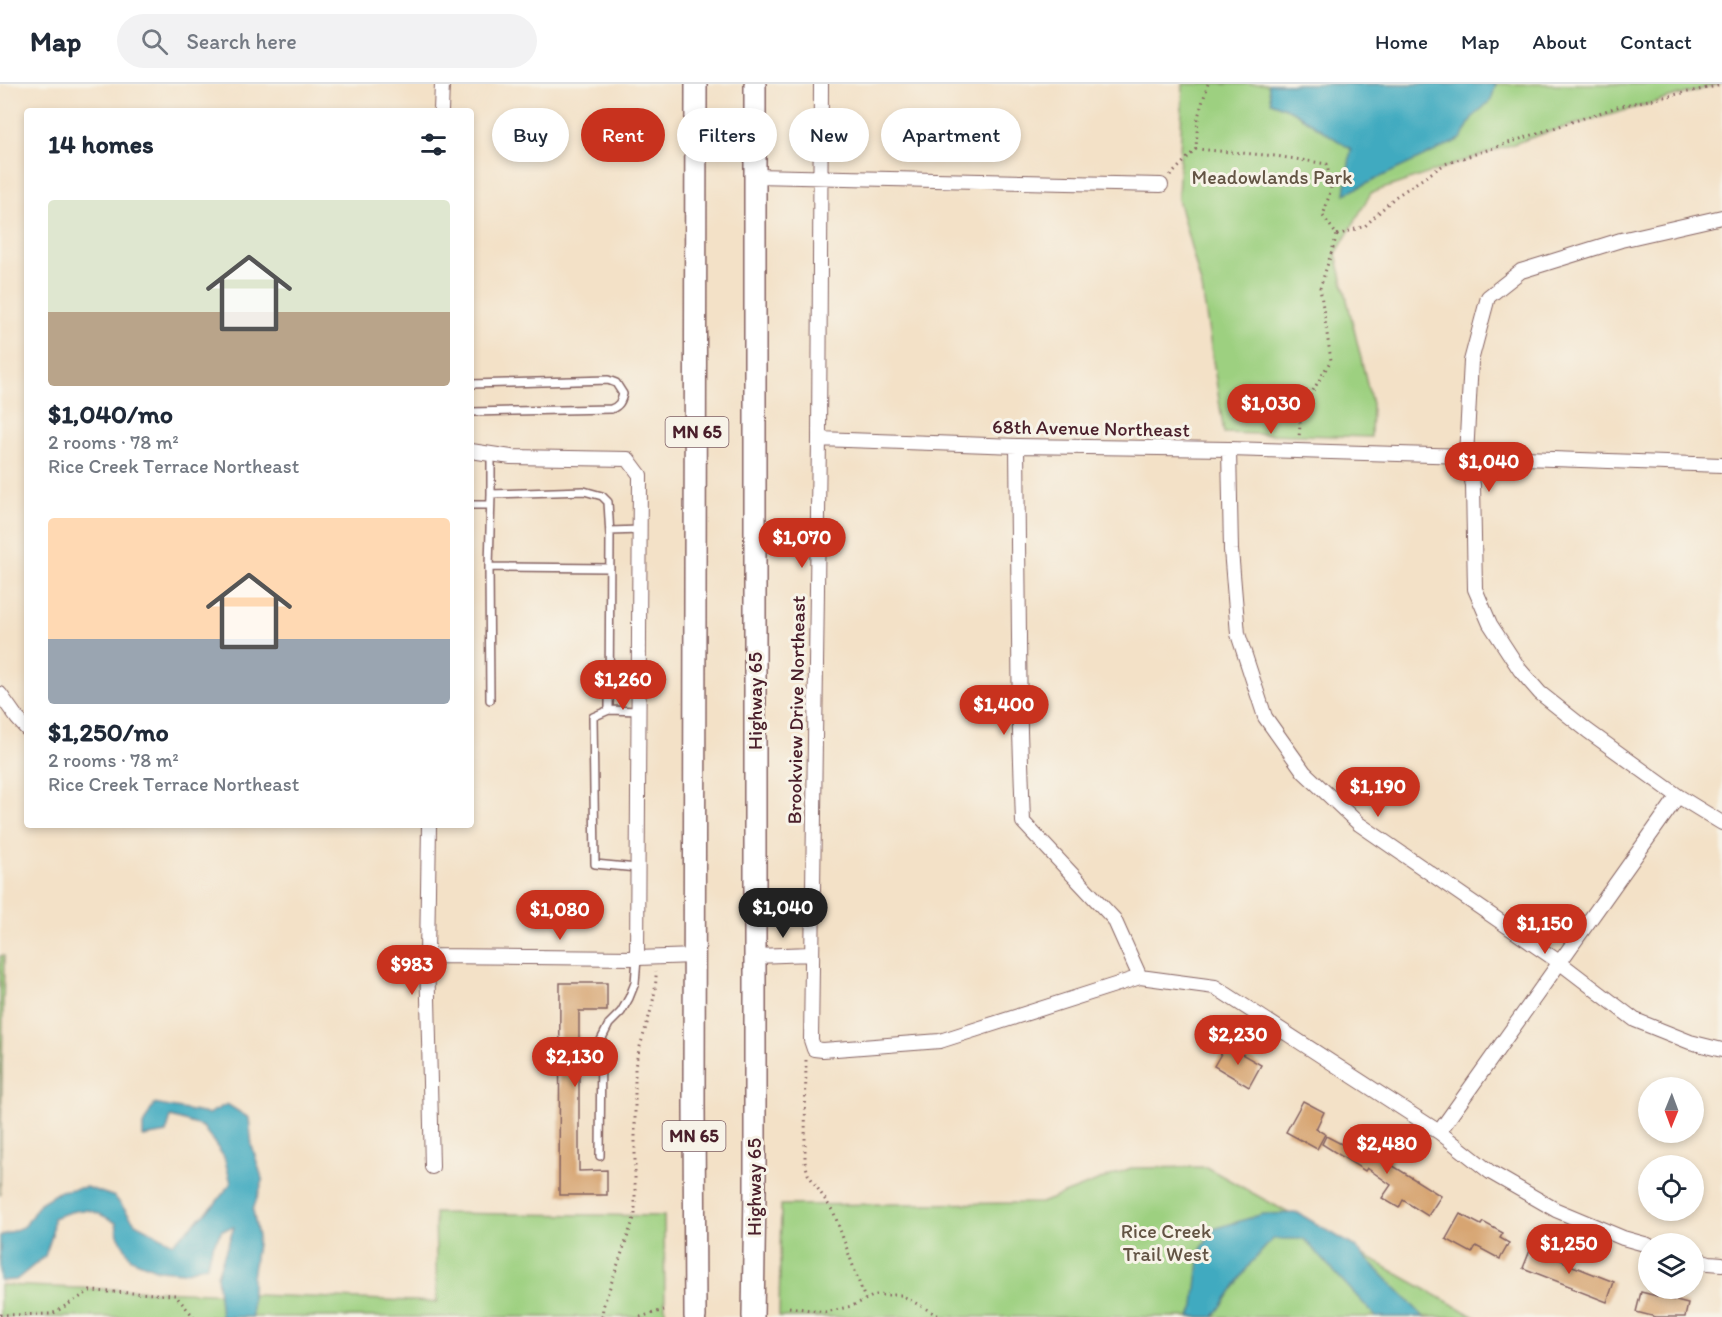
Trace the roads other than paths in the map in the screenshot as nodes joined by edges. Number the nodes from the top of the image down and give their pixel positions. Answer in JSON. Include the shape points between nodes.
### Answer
{"nodes":[{"id":1,"x":442,"y":84,"type":"edge"},
{"id":2,"x":696,"y":84,"type":"edge"},
{"id":3,"x":755,"y":84,"type":"edge"},
{"id":4,"x":821,"y":84,"type":"edge"},
{"id":5,"x":441,"y":108,"type":"edge"},
{"id":6,"x":755,"y":176,"type":"junction"},
{"id":7,"x":821,"y":178,"type":"junction"},
{"id":8,"x":1161,"y":185,"type":"road end"},
{"id":9,"x":1722,"y":217,"type":"edge"},
{"id":10,"x":474,"y":384,"type":"edge"},
{"id":11,"x":474,"y":412,"type":"edge"},
{"id":12,"x":819,"y":439,"type":"junction"},
{"id":13,"x":1017,"y":446,"type":"junction"},
{"id":14,"x":1229,"y":450,"type":"junction"},
{"id":15,"x":474,"y":452,"type":"edge"},
{"id":16,"x":491,"y":455,"type":"junction"},
{"id":17,"x":1466,"y":456,"type":"junction"},
{"id":18,"x":1722,"y":465,"type":"edge"},
{"id":19,"x":491,"y":494,"type":"junction"},
{"id":20,"x":474,"y":505,"type":"edge"},
{"id":21,"x":490,"y":505,"type":"junction"},
{"id":22,"x":640,"y":530,"type":"junction"},
{"id":23,"x":610,"y":531,"type":"junction"},
{"id":24,"x":489,"y":567,"type":"junction"},
{"id":25,"x":610,"y":568,"type":"junction"},
{"id":26,"x":0,"y":694,"type":"edge"},
{"id":27,"x":490,"y":700,"type":"dead end"},
{"id":28,"x":609,"y":710,"type":"junction"},
{"id":29,"x":639,"y":711,"type":"junction"},
{"id":30,"x":24,"y":726,"type":"edge"},
{"id":31,"x":1678,"y":796,"type":"junction"},
{"id":32,"x":1722,"y":823,"type":"edge"},
{"id":33,"x":429,"y":828,"type":"edge"},
{"id":34,"x":637,"y":868,"type":"junction"},
{"id":35,"x":812,"y":954,"type":"junction"},
{"id":36,"x":427,"y":956,"type":"junction"},
{"id":37,"x":695,"y":956,"type":"junction"},
{"id":38,"x":754,"y":956,"type":"junction"},
{"id":39,"x":637,"y":958,"type":"junction"},
{"id":40,"x":1559,"y":963,"type":"junction"},
{"id":41,"x":1140,"y":977,"type":"junction"},
{"id":42,"x":1722,"y":1050,"type":"edge"},
{"id":43,"x":1439,"y":1132,"type":"junction"},
{"id":44,"x":600,"y":1156,"type":"dead end"},
{"id":45,"x":432,"y":1167,"type":"dead end"},
{"id":46,"x":1638,"y":1242,"type":"edge"},
{"id":47,"x":1704,"y":1261,"type":"edge"},
{"id":48,"x":1722,"y":1264,"type":"edge"},
{"id":49,"x":695,"y":1317,"type":"edge"},
{"id":50,"x":753,"y":1317,"type":"edge"}],
"edges":[{"from":1,"to":5,"type":"street"},
{"from":2,"to":37,"type":"highway","number":"MN 65"},
{"from":3,"to":6,"type":"highway","name":"Highway 65","number":"MN 65"},
{"from":4,"to":7,"type":"street","name":"Brookview Drive Northeast"},
{"from":6,"to":7,"type":"street"},
{"from":6,"to":38,"type":"highway","name":"Highway 65","number":"MN 65"},
{"from":7,"to":8,"type":"street"},
{"from":7,"to":12,"type":"street","name":"Brookview Drive Northeast"},
{"from":9,"to":17,"type":"street","via":[[1621,240],[1521,271],[1488,297],[1471,361]]},
{"from":10,"to":11,"type":"lane","via":[[608,380],[616,383],[623,394],[621,403],[611,409]]},
{"from":12,"to":13,"type":"street","name":"68th Avenue Northeast"},
{"from":12,"to":35,"type":"street","name":"Brookview Drive Northeast"},
{"from":13,"to":14,"type":"street","name":"68th Avenue Northeast"},
{"from":13,"to":41,"type":"street","via":[[1023,822],[1114,919]]},
{"from":14,"to":17,"type":"street","name":"68th Avenue Northeast"},
{"from":14,"to":40,"type":"street","via":[[1238,634],[1265,717],[1304,772],[1359,824]]},
{"from":15,"to":16,"type":"street"},
{"from":16,"to":19,"type":"lane"},
{"from":16,"to":22,"type":"street","via":[[628,459],[640,475]]},
{"from":17,"to":18,"type":"street","name":"68th Avenue Northeast"},
{"from":17,"to":31,"type":"street","via":[[1473,485],[1475,589],[1503,645],[1540,693]]},
{"from":19,"to":21,"type":"lane"},
{"from":19,"to":23,"type":"lane","via":[[584,491],[602,496],[609,502]]},
{"from":20,"to":21,"type":"lane"},
{"from":21,"to":24,"type":"lane"},
{"from":22,"to":23,"type":"lane"},
{"from":22,"to":29,"type":"street"},
{"from":23,"to":25,"type":"lane"},
{"from":24,"to":25,"type":"lane"},
{"from":24,"to":27,"type":"lane"},
{"from":25,"to":28,"type":"lane"},
{"from":26,"to":30,"type":"street"},
{"from":28,"to":29,"type":"lane"},
{"from":28,"to":34,"type":"lane","via":[[593,717],[595,864]]},
{"from":29,"to":34,"type":"street"},
{"from":31,"to":32,"type":"street"},
{"from":31,"to":40,"type":"street"},
{"from":33,"to":36,"type":"street"},
{"from":34,"to":39,"type":"street"},
{"from":35,"to":38,"type":"street"},
{"from":35,"to":41,"type":"street","name":"Brookview Drive Northeast","via":[[811,1040],[814,1049],[823,1050],[940,1041]]},
{"from":36,"to":39,"type":"street"},
{"from":36,"to":45,"type":"street"},
{"from":37,"to":39,"type":"street"},
{"from":37,"to":49,"type":"highway","number":"MN 65"},
{"from":38,"to":50,"type":"highway","name":"Highway 65","number":"MN 65"},
{"from":39,"to":44,"type":"lane","via":[[629,998],[601,1040]]},
{"from":40,"to":42,"type":"street","via":[[1635,1020]]},
{"from":40,"to":43,"type":"street"},
{"from":41,"to":43,"type":"street","via":[[1215,987]]},
{"from":43,"to":46,"type":"street","via":[[1490,1172],[1556,1210]]},
{"from":47,"to":48,"type":"street"}]}
